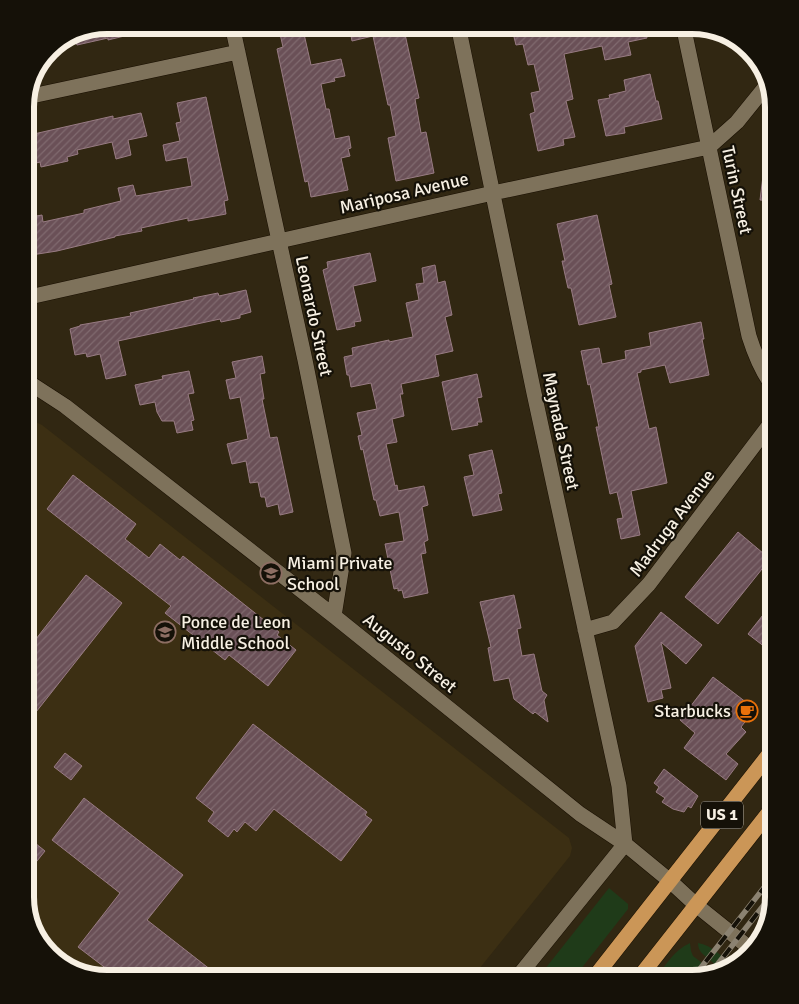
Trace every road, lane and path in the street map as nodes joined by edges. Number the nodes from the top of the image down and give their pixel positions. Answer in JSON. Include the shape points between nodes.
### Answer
{"nodes":[{"id":1,"x":234,"y":34,"type":"edge"},
{"id":2,"x":460,"y":34,"type":"edge"},
{"id":3,"x":685,"y":34,"type":"edge"},
{"id":4,"x":238,"y":52,"type":"junction"},
{"id":5,"x":763,"y":90,"type":"edge"},
{"id":6,"x":35,"y":95,"type":"edge"},
{"id":7,"x":709,"y":147,"type":"junction"},
{"id":8,"x":493,"y":193,"type":"junction"},
{"id":9,"x":278,"y":241,"type":"junction"},
{"id":10,"x":34,"y":296,"type":"edge"},
{"id":11,"x":765,"y":374,"type":"edge"},
{"id":12,"x":34,"y":386,"type":"edge"},
{"id":13,"x":765,"y":431,"type":"edge"},
{"id":14,"x":334,"y":616,"type":"junction"},
{"id":15,"x":584,"y":630,"type":"junction"},
{"id":16,"x":765,"y":760,"type":"edge"},
{"id":17,"x":765,"y":817,"type":"edge"},
{"id":18,"x":625,"y":844,"type":"junction"},
{"id":19,"x":670,"y":881,"type":"junction"},
{"id":20,"x":696,"y":905,"type":"junction"},
{"id":21,"x":746,"y":946,"type":"edge"},
{"id":22,"x":523,"y":970,"type":"edge"},
{"id":23,"x":600,"y":970,"type":"edge"},
{"id":24,"x":645,"y":970,"type":"edge"}],
"edges":[{"from":1,"to":4,"type":"street","name":"Leonardo Street"},
{"from":2,"to":8,"type":"street","name":"Maynada Street"},
{"from":3,"to":7,"type":"street","name":"Turin Street"},
{"from":4,"to":6,"type":"street"},
{"from":4,"to":9,"type":"street","name":"Leonardo Street"},
{"from":5,"to":7,"type":"street","name":"Mariposa Avenue","via":[[737,122]]},
{"from":7,"to":8,"type":"street","name":"Mariposa Avenue"},
{"from":7,"to":11,"type":"street","name":"Turin Street","via":[[750,336]]},
{"from":8,"to":9,"type":"street","name":"Mariposa Avenue"},
{"from":8,"to":15,"type":"street","name":"Maynada Street"},
{"from":9,"to":10,"type":"street","name":"Mariposa Avenue"},
{"from":9,"to":14,"type":"street","name":"Leonardo Street","via":[[344,553]]},
{"from":12,"to":14,"type":"street","name":"Augusto Street","via":[[65,406]]},
{"from":13,"to":15,"type":"street","name":"Madruga Avenue","via":[[638,597],[614,622]]},
{"from":14,"to":18,"type":"street","name":"Augusto Street","via":[[580,814]]},
{"from":15,"to":18,"type":"street","name":"Maynada Street","via":[[619,786]]},
{"from":16,"to":19,"type":"highway","number":"US 1"},
{"from":17,"to":20,"type":"highway","number":"US 1"},
{"from":18,"to":19,"type":"street","name":"Augusto Street"},
{"from":18,"to":22,"type":"street"},
{"from":19,"to":20,"type":"street","name":"Augusto Street"},
{"from":19,"to":23,"type":"highway","number":"US 1"},
{"from":20,"to":21,"type":"street","name":"Augusto Street"},
{"from":20,"to":24,"type":"highway","number":"US 1"}]}
